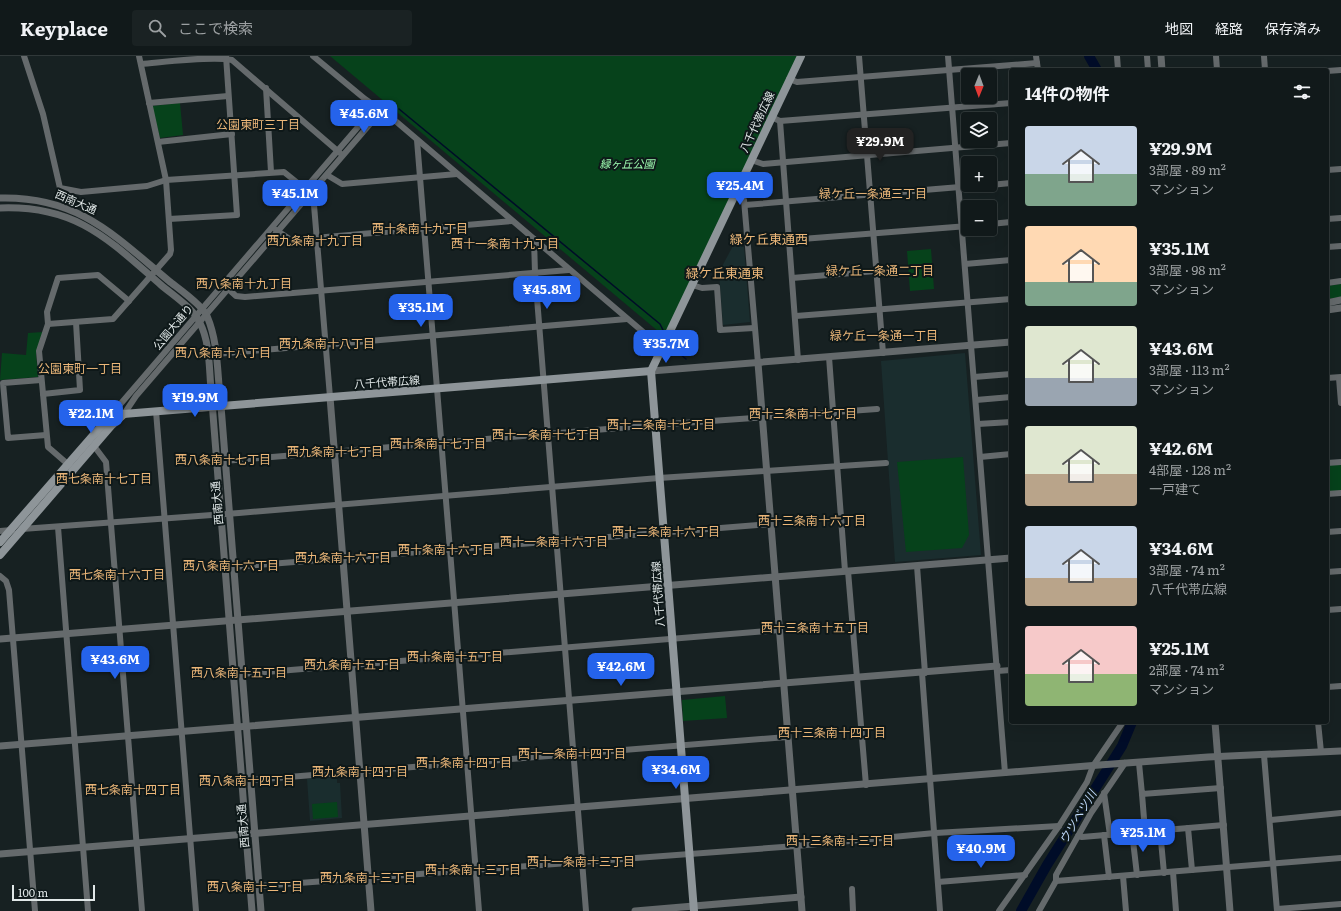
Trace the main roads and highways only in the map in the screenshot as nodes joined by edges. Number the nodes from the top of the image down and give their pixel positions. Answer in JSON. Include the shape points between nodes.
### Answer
{"nodes":[{"id":1,"x":801,"y":56,"type":"edge"},
{"id":2,"x":651,"y":371,"type":"junction"},
{"id":3,"x":124,"y":414,"type":"junction"},
{"id":4,"x":70,"y":467,"type":"junction"},
{"id":5,"x":0,"y":542,"type":"edge"},
{"id":6,"x":0,"y":555,"type":"edge"},
{"id":7,"x":694,"y":909,"type":"edge"}],
"edges":[{"from":1,"to":2,"type":"main road","name":"八千代帯広線"},
{"from":2,"to":3,"type":"main road","name":"八千代帯広線"},
{"from":2,"to":7,"type":"main road","name":"八千代帯広線"},
{"from":3,"to":4,"type":"main road"},
{"from":3,"to":4,"type":"main road","name":"八千代帯広線","via":[[111,415]]},
{"from":4,"to":5,"type":"main road"},
{"from":4,"to":6,"type":"main road"}]}
